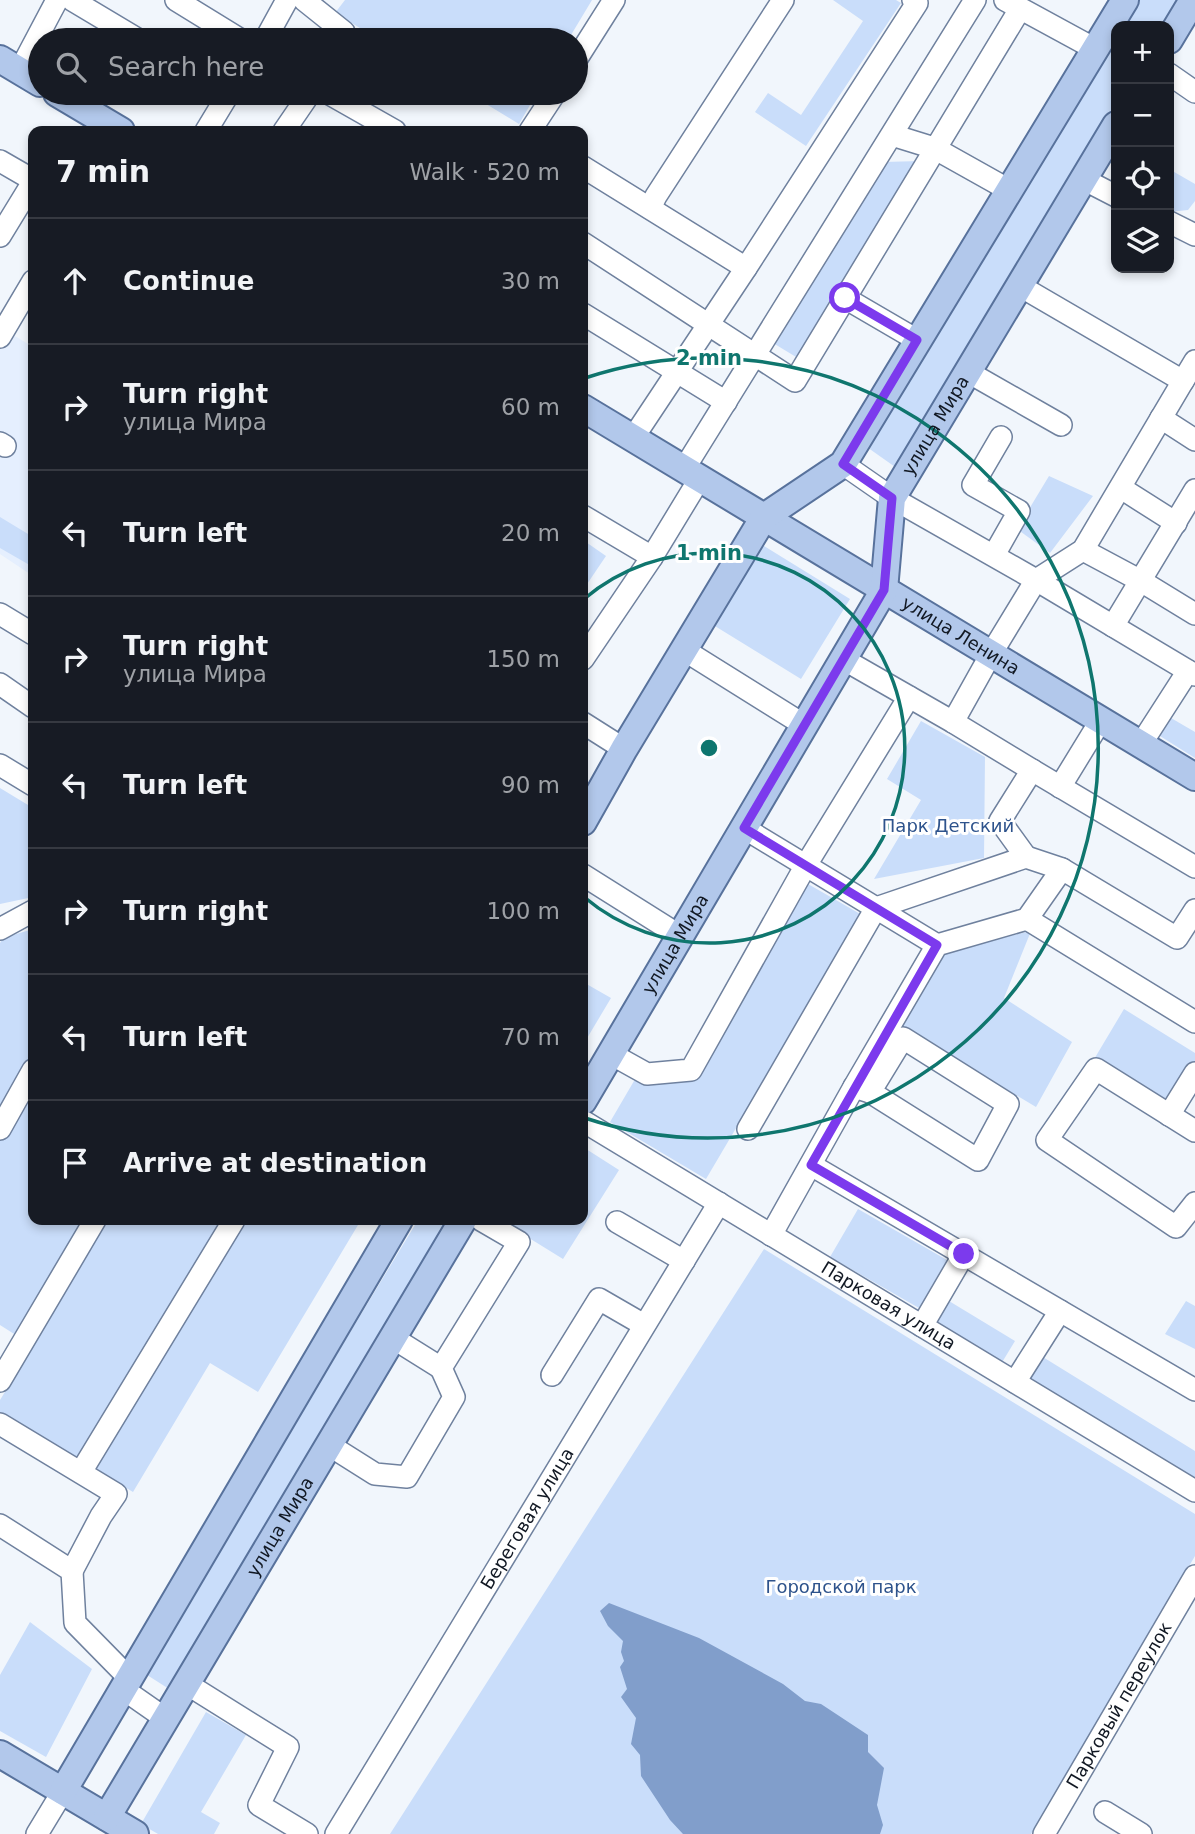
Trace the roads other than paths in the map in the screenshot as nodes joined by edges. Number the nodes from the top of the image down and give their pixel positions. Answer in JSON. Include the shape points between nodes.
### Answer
{"nodes":[{"id":1,"x":57,"y":0,"type":"edge"},
{"id":2,"x":72,"y":0,"type":"edge"},
{"id":3,"x":176,"y":0,"type":"edge"},
{"id":4,"x":287,"y":0,"type":"edge"},
{"id":5,"x":304,"y":0,"type":"edge"},
{"id":6,"x":614,"y":0,"type":"edge"},
{"id":7,"x":783,"y":0,"type":"edge"},
{"id":8,"x":912,"y":0,"type":"edge"},
{"id":9,"x":975,"y":0,"type":"edge"},
{"id":10,"x":1125,"y":0,"type":"edge"},
{"id":11,"x":1193,"y":0,"type":"edge"},
{"id":12,"x":1011,"y":3,"type":"edge"},
{"id":13,"x":42,"y":28,"type":"edge"},
{"id":14,"x":119,"y":28,"type":"edge"},
{"id":15,"x":222,"y":28,"type":"edge"},
{"id":16,"x":272,"y":28,"type":"edge"},
{"id":17,"x":339,"y":28,"type":"edge"},
{"id":18,"x":1174,"y":32,"type":"edge"},
{"id":19,"x":588,"y":41,"type":"edge"},
{"id":20,"x":1095,"y":49,"type":"junction"},
{"id":21,"x":1174,"y":78,"type":"edge"},
{"id":22,"x":1195,"y":92,"type":"edge"},
{"id":23,"x":77,"y":105,"type":"edge"},
{"id":24,"x":221,"y":105,"type":"edge"},
{"id":25,"x":302,"y":105,"type":"edge"},
{"id":26,"x":349,"y":105,"type":"edge"},
{"id":27,"x":547,"y":105,"type":"edge"},
{"id":28,"x":113,"y":126,"type":"edge"},
{"id":29,"x":209,"y":126,"type":"edge"},
{"id":30,"x":287,"y":126,"type":"edge"},
{"id":31,"x":386,"y":126,"type":"edge"},
{"id":32,"x":533,"y":126,"type":"edge"},
{"id":33,"x":1111,"y":133,"type":"edge"},
{"id":34,"x":892,"y":135,"type":"junction"},
{"id":35,"x":934,"y":148,"type":"junction"},
{"id":36,"x":0,"y":161,"type":"edge"},
{"id":37,"x":588,"y":170,"type":"edge"},
{"id":38,"x":28,"y":178,"type":"edge"},
{"id":39,"x":1083,"y":179,"type":"junction"},
{"id":40,"x":28,"y":189,"type":"edge"},
{"id":41,"x":1009,"y":190,"type":"junction"},
{"id":42,"x":1111,"y":193,"type":"edge"},
{"id":43,"x":650,"y":208,"type":"junction"},
{"id":44,"x":1174,"y":224,"type":"edge"},
{"id":45,"x":1195,"y":235,"type":"edge"},
{"id":46,"x":0,"y":236,"type":"edge"},
{"id":47,"x":588,"y":246,"type":"edge"},
{"id":48,"x":746,"y":268,"type":"junction"},
{"id":49,"x":1020,"y":286,"type":"junction"},
{"id":50,"x":28,"y":287,"type":"edge"},
{"id":51,"x":845,"y":298,"type":"junction"},
{"id":52,"x":6,"y":314,"type":"edge"},
{"id":53,"x":588,"y":317,"type":"edge"},
{"id":54,"x":708,"y":323,"type":"junction"},
{"id":55,"x":0,"y":337,"type":"edge"},
{"id":56,"x":917,"y":340,"type":"junction"},
{"id":57,"x":755,"y":355,"type":"junction"},
{"id":58,"x":1195,"y":361,"type":"edge"},
{"id":59,"x":677,"y":371,"type":"junction"},
{"id":60,"x":968,"y":372,"type":"junction"},
{"id":61,"x":1183,"y":382,"type":"junction"},
{"id":62,"x":726,"y":402,"type":"junction"},
{"id":63,"x":588,"y":411,"type":"edge"},
{"id":64,"x":1161,"y":418,"type":"junction"},
{"id":65,"x":1061,"y":425,"type":"dead end"},
{"id":66,"x":633,"y":438,"type":"junction"},
{"id":67,"x":1001,"y":438,"type":"dead end"},
{"id":68,"x":1195,"y":439,"type":"edge"},
{"id":69,"x":843,"y":464,"type":"junction"},
{"id":70,"x":692,"y":474,"type":"junction"},
{"id":71,"x":1121,"y":488,"type":"junction"},
{"id":72,"x":1195,"y":490,"type":"edge"},
{"id":73,"x":892,"y":498,"type":"junction"},
{"id":74,"x":1185,"y":515,"type":"edge"},
{"id":75,"x":764,"y":517,"type":"junction"},
{"id":76,"x":588,"y":519,"type":"edge"},
{"id":77,"x":1083,"y":550,"type":"junction"},
{"id":78,"x":994,"y":555,"type":"junction"},
{"id":79,"x":652,"y":557,"type":"junction"},
{"id":80,"x":1036,"y":580,"type":"junction"},
{"id":81,"x":1141,"y":581,"type":"junction"},
{"id":82,"x":884,"y":590,"type":"junction"},
{"id":83,"x":0,"y":614,"type":"edge"},
{"id":84,"x":1195,"y":614,"type":"edge"},
{"id":85,"x":1113,"y":626,"type":"junction"},
{"id":86,"x":28,"y":631,"type":"edge"},
{"id":87,"x":684,"y":650,"type":"junction"},
{"id":88,"x":588,"y":652,"type":"edge"},
{"id":89,"x":991,"y":654,"type":"junction"},
{"id":90,"x":843,"y":659,"type":"junction"},
{"id":91,"x":1191,"y":673,"type":"edge"},
{"id":92,"x":0,"y":684,"type":"edge"},
{"id":93,"x":909,"y":698,"type":"junction"},
{"id":94,"x":28,"y":704,"type":"edge"},
{"id":95,"x":1101,"y":720,"type":"junction"},
{"id":96,"x":953,"y":722,"type":"junction"},
{"id":97,"x":804,"y":725,"type":"junction"},
{"id":98,"x":588,"y":726,"type":"edge"},
{"id":99,"x":1141,"y":744,"type":"junction"},
{"id":100,"x":624,"y":749,"type":"junction"},
{"id":101,"x":0,"y":765,"type":"edge"},
{"id":102,"x":1032,"y":770,"type":"junction"},
{"id":103,"x":1195,"y":777,"type":"edge"},
{"id":104,"x":28,"y":782,"type":"edge"},
{"id":105,"x":1060,"y":787,"type":"junction"},
{"id":106,"x":588,"y":813,"type":"edge"},
{"id":107,"x":744,"y":828,"type":"junction"},
{"id":108,"x":1026,"y":857,"type":"junction"},
{"id":109,"x":806,"y":865,"type":"junction"},
{"id":110,"x":1195,"y":867,"type":"edge"},
{"id":111,"x":1062,"y":869,"type":"junction"},
{"id":112,"x":588,"y":878,"type":"edge"},
{"id":113,"x":876,"y":908,"type":"junction"},
{"id":114,"x":1195,"y":910,"type":"edge"},
{"id":115,"x":28,"y":914,"type":"edge"},
{"id":116,"x":1027,"y":919,"type":"junction"},
{"id":117,"x":0,"y":929,"type":"edge"},
{"id":118,"x":680,"y":936,"type":"junction"},
{"id":119,"x":937,"y":945,"type":"junction"},
{"id":120,"x":1195,"y":1022,"type":"edge"},
{"id":121,"x":611,"y":1054,"type":"junction"},
{"id":122,"x":1195,"y":1073,"type":"edge"},
{"id":123,"x":28,"y":1079,"type":"edge"},
{"id":124,"x":862,"y":1090,"type":"junction"},
{"id":125,"x":588,"y":1093,"type":"edge"},
{"id":126,"x":1169,"y":1115,"type":"junction"},
{"id":127,"x":588,"y":1124,"type":"edge"},
{"id":128,"x":0,"y":1129,"type":"edge"},
{"id":129,"x":748,"y":1129,"type":"dead end"},
{"id":130,"x":1195,"y":1131,"type":"edge"},
{"id":131,"x":811,"y":1165,"type":"junction"},
{"id":132,"x":719,"y":1203,"type":"junction"},
{"id":133,"x":1195,"y":1203,"type":"edge"},
{"id":134,"x":617,"y":1222,"type":"dead end"},
{"id":135,"x":92,"y":1225,"type":"edge"},
{"id":136,"x":231,"y":1225,"type":"edge"},
{"id":137,"x":396,"y":1225,"type":"edge"},
{"id":138,"x":460,"y":1225,"type":"edge"},
{"id":139,"x":490,"y":1225,"type":"edge"},
{"id":140,"x":771,"y":1235,"type":"junction"},
{"id":141,"x":964,"y":1254,"type":"junction"},
{"id":142,"x":684,"y":1261,"type":"junction"},
{"id":143,"x":1060,"y":1311,"type":"junction"},
{"id":144,"x":645,"y":1325,"type":"junction"},
{"id":145,"x":922,"y":1325,"type":"junction"},
{"id":146,"x":393,"y":1338,"type":"junction"},
{"id":147,"x":441,"y":1368,"type":"junction"},
{"id":148,"x":552,"y":1375,"type":"dead end"},
{"id":149,"x":0,"y":1381,"type":"edge"},
{"id":150,"x":1015,"y":1382,"type":"junction"},
{"id":151,"x":1195,"y":1390,"type":"edge"},
{"id":152,"x":0,"y":1424,"type":"edge"},
{"id":153,"x":329,"y":1445,"type":"junction"},
{"id":154,"x":81,"y":1472,"type":"junction"},
{"id":155,"x":1195,"y":1491,"type":"edge"},
{"id":156,"x":0,"y":1525,"type":"edge"},
{"id":157,"x":72,"y":1571,"type":"junction"},
{"id":158,"x":1195,"y":1576,"type":"edge"},
{"id":159,"x":126,"y":1684,"type":"junction"},
{"id":160,"x":187,"y":1684,"type":"junction"},
{"id":161,"x":166,"y":1719,"type":"junction"},
{"id":162,"x":0,"y":1754,"type":"edge"},
{"id":163,"x":63,"y":1791,"type":"junction"},
{"id":164,"x":1105,"y":1812,"type":"dead end"},
{"id":165,"x":102,"y":1826,"type":"edge"},
{"id":166,"x":295,"y":1831,"type":"edge"},
{"id":167,"x":37,"y":1834,"type":"edge"},
{"id":168,"x":135,"y":1834,"type":"edge"},
{"id":169,"x":336,"y":1834,"type":"edge"},
{"id":170,"x":1044,"y":1834,"type":"edge"},
{"id":171,"x":1141,"y":1834,"type":"edge"}],
"edges":[{"from":1,"to":13,"type":"street"},
{"from":2,"to":14,"type":"street"},
{"from":3,"to":15,"type":"street"},
{"from":4,"to":16,"type":"street"},
{"from":5,"to":17,"type":"street"},
{"from":6,"to":19,"type":"street"},
{"from":7,"to":43,"type":"street"},
{"from":8,"to":48,"type":"street","via":[[918,3]]},
{"from":9,"to":34,"type":"street"},
{"from":10,"to":20,"type":"main road"},
{"from":11,"to":18,"type":"main road"},
{"from":12,"to":20,"type":"street"},
{"from":12,"to":35,"type":"street"},
{"from":20,"to":41,"type":"main road"},
{"from":21,"to":22,"type":"street"},
{"from":23,"to":28,"type":"main road"},
{"from":24,"to":29,"type":"street"},
{"from":25,"to":30,"type":"street"},
{"from":26,"to":31,"type":"street"},
{"from":27,"to":32,"type":"street"},
{"from":33,"to":39,"type":"main road","name":"улица Мира"},
{"from":34,"to":35,"type":"street"},
{"from":34,"to":57,"type":"street"},
{"from":35,"to":41,"type":"street"},
{"from":35,"to":51,"type":"street"},
{"from":36,"to":38,"type":"street"},
{"from":37,"to":43,"type":"street"},
{"from":39,"to":42,"type":"street"},
{"from":39,"to":49,"type":"main road","name":"улица Мира"},
{"from":40,"to":46,"type":"street"},
{"from":41,"to":56,"type":"main road"},
{"from":43,"to":48,"type":"street"},
{"from":44,"to":45,"type":"street"},
{"from":47,"to":54,"type":"street"},
{"from":48,"to":54,"type":"street"},
{"from":49,"to":60,"type":"main road","name":"улица Мира"},
{"from":49,"to":61,"type":"street"},
{"from":50,"to":52,"type":"street"},
{"from":51,"to":56,"type":"street"},
{"from":51,"to":57,"type":"street","via":[[795,381]]},
{"from":52,"to":55,"type":"street"},
{"from":53,"to":59,"type":"street"},
{"from":54,"to":57,"type":"street"},
{"from":54,"to":59,"type":"street"},
{"from":56,"to":69,"type":"main road"},
{"from":57,"to":62,"type":"street"},
{"from":58,"to":61,"type":"street"},
{"from":59,"to":62,"type":"street"},
{"from":59,"to":66,"type":"street"},
{"from":60,"to":65,"type":"street"},
{"from":60,"to":73,"type":"main road","name":"улица Мира"},
{"from":61,"to":64,"type":"street"},
{"from":62,"to":70,"type":"street"},
{"from":63,"to":66,"type":"main road","name":"улица Ленина"},
{"from":64,"to":68,"type":"street"},
{"from":64,"to":71,"type":"street"},
{"from":66,"to":70,"type":"main road","name":"улица Ленина"},
{"from":67,"to":78,"type":"street","via":[[973,485],[1019,512]]},
{"from":69,"to":73,"type":"street"},
{"from":69,"to":75,"type":"main road"},
{"from":70,"to":75,"type":"main road","name":"улица Ленина"},
{"from":70,"to":79,"type":"street"},
{"from":71,"to":74,"type":"street"},
{"from":71,"to":77,"type":"street"},
{"from":72,"to":74,"type":"street"},
{"from":73,"to":78,"type":"street"},
{"from":73,"to":82,"type":"main road","name":"улица Мира"},
{"from":74,"to":81,"type":"street"},
{"from":75,"to":82,"type":"main road","name":"улица Ленина"},
{"from":75,"to":87,"type":"main road"},
{"from":76,"to":79,"type":"street"},
{"from":77,"to":80,"type":"street"},
{"from":77,"to":81,"type":"street"},
{"from":78,"to":80,"type":"street"},
{"from":79,"to":88,"type":"street"},
{"from":80,"to":85,"type":"street"},
{"from":80,"to":89,"type":"street"},
{"from":81,"to":84,"type":"street"},
{"from":81,"to":85,"type":"street"},
{"from":82,"to":89,"type":"main road","name":"улица Ленина"},
{"from":82,"to":90,"type":"main road","name":"улица Мира"},
{"from":83,"to":86,"type":"street"},
{"from":85,"to":91,"type":"street"},
{"from":87,"to":97,"type":"street"},
{"from":87,"to":100,"type":"main road"},
{"from":89,"to":95,"type":"main road","name":"улица Ленина"},
{"from":89,"to":96,"type":"street"},
{"from":90,"to":93,"type":"street"},
{"from":90,"to":97,"type":"main road","name":"улица Мира"},
{"from":91,"to":99,"type":"street"},
{"from":92,"to":94,"type":"street"},
{"from":93,"to":96,"type":"street"},
{"from":93,"to":109,"type":"street"},
{"from":95,"to":99,"type":"main road","name":"улица Ленина"},
{"from":95,"to":105,"type":"street"},
{"from":96,"to":102,"type":"street"},
{"from":97,"to":107,"type":"main road","name":"улица Мира"},
{"from":98,"to":100,"type":"street"},
{"from":99,"to":103,"type":"main road","name":"улица Ленина"},
{"from":100,"to":106,"type":"main road"},
{"from":101,"to":104,"type":"street"},
{"from":102,"to":105,"type":"street"},
{"from":102,"to":108,"type":"street","via":[[1000,821]]},
{"from":105,"to":110,"type":"street"},
{"from":107,"to":109,"type":"street"},
{"from":107,"to":118,"type":"main road","name":"улица Мира"},
{"from":108,"to":111,"type":"street"},
{"from":108,"to":113,"type":"street"},
{"from":109,"to":113,"type":"street"},
{"from":109,"to":121,"type":"street","via":[[691,1070],[647,1074]]},
{"from":111,"to":114,"type":"street","via":[[1177,938]]},
{"from":111,"to":116,"type":"street"},
{"from":112,"to":118,"type":"street"},
{"from":113,"to":119,"type":"street"},
{"from":113,"to":129,"type":"street"},
{"from":115,"to":117,"type":"street"},
{"from":116,"to":119,"type":"street"},
{"from":116,"to":120,"type":"street"},
{"from":118,"to":121,"type":"main road","name":"улица Мира"},
{"from":119,"to":124,"type":"street"},
{"from":121,"to":125,"type":"main road","name":"улица Мира"},
{"from":122,"to":126,"type":"street"},
{"from":123,"to":128,"type":"street"},
{"from":124,"to":124,"type":"street","via":[[978,1160],[1008,1104],[903,1038]]},
{"from":124,"to":131,"type":"street"},
{"from":126,"to":130,"type":"street"},
{"from":126,"to":133,"type":"street","via":[[1096,1069],[1047,1140],[1176,1227]]},
{"from":127,"to":132,"type":"street","name":"Парковая улица"},
{"from":131,"to":140,"type":"street"},
{"from":131,"to":141,"type":"street"},
{"from":132,"to":140,"type":"street","name":"Парковая улица"},
{"from":132,"to":142,"type":"street","name":"Береговая улица"},
{"from":134,"to":142,"type":"street"},
{"from":135,"to":149,"type":"street"},
{"from":136,"to":154,"type":"street"},
{"from":137,"to":159,"type":"main road"},
{"from":138,"to":146,"type":"main road","name":"улица Мира"},
{"from":139,"to":147,"type":"street","via":[[519,1242]]},
{"from":140,"to":145,"type":"street","name":"Парковая улица"},
{"from":141,"to":143,"type":"street"},
{"from":141,"to":145,"type":"street"},
{"from":142,"to":144,"type":"street","name":"Береговая улица"},
{"from":143,"to":150,"type":"street"},
{"from":143,"to":151,"type":"street"},
{"from":144,"to":148,"type":"street","via":[[599,1298]]},
{"from":144,"to":169,"type":"street","name":"Береговая улица"},
{"from":145,"to":150,"type":"street","name":"Парковая улица"},
{"from":146,"to":147,"type":"street"},
{"from":146,"to":153,"type":"main road","name":"улица Мира"},
{"from":147,"to":153,"type":"street","via":[[454,1397],[407,1477],[375,1474]]},
{"from":150,"to":155,"type":"street","name":"Парковая улица"},
{"from":152,"to":154,"type":"street"},
{"from":153,"to":160,"type":"main road","name":"улица Мира"},
{"from":154,"to":157,"type":"street","via":[[116,1494]]},
{"from":156,"to":157,"type":"street"},
{"from":157,"to":159,"type":"street","via":[[75,1623]]},
{"from":158,"to":170,"type":"street","name":"Парковый переулок"},
{"from":159,"to":161,"type":"street"},
{"from":159,"to":163,"type":"main road"},
{"from":160,"to":161,"type":"main road","name":"улица Мира"},
{"from":160,"to":166,"type":"street","via":[[288,1747],[259,1805]]},
{"from":161,"to":165,"type":"main road","name":"улица Мира"},
{"from":162,"to":163,"type":"main road"},
{"from":163,"to":165,"type":"main road"},
{"from":163,"to":167,"type":"street"},
{"from":164,"to":171,"type":"street"},
{"from":165,"to":168,"type":"main road"}]}
